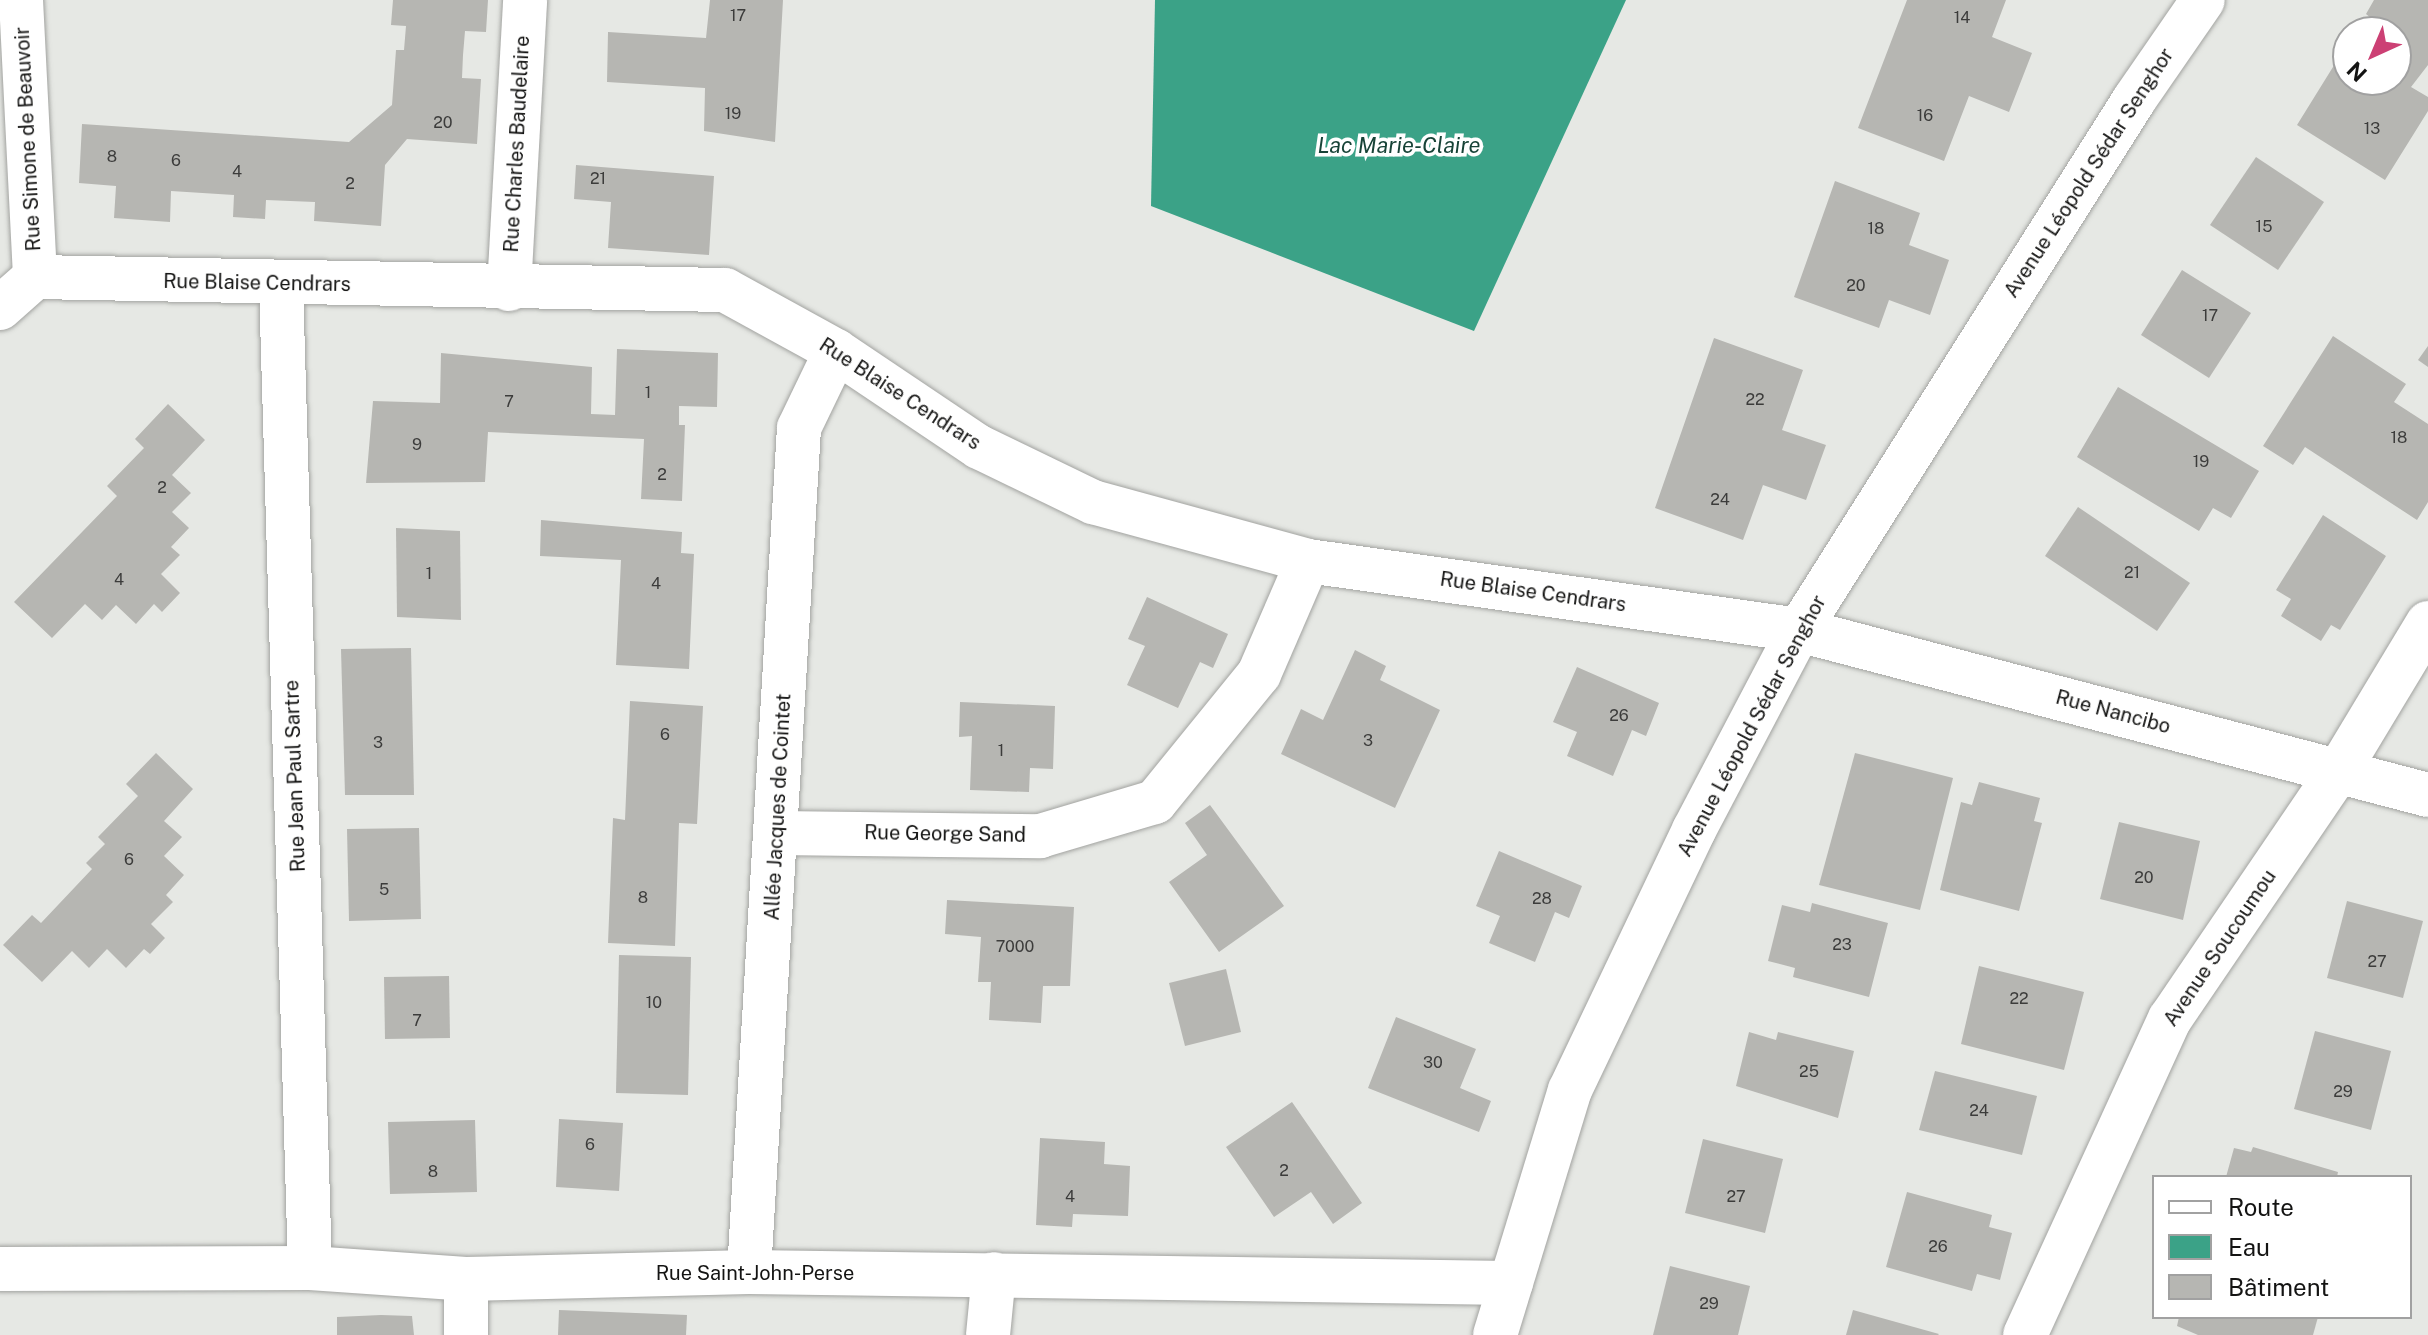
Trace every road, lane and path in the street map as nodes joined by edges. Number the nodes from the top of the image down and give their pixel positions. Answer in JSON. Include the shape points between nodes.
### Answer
{"nodes":[{"id":1,"x":21,"y":0,"type":"edge"},
{"id":2,"x":525,"y":0,"type":"edge"},
{"id":3,"x":2203,"y":0,"type":"edge"},
{"id":4,"x":35,"y":277,"type":"junction"},
{"id":5,"x":281,"y":285,"type":"junction"},
{"id":6,"x":509,"y":289,"type":"junction"},
{"id":7,"x":0,"y":308,"type":"edge"},
{"id":8,"x":836,"y":351,"type":"junction"},
{"id":9,"x":1308,"y":561,"type":"junction"},
{"id":10,"x":2428,"y":623,"type":"edge"},
{"id":11,"x":1799,"y":630,"type":"junction"},
{"id":12,"x":2338,"y":772,"type":"junction"},
{"id":13,"x":2428,"y":795,"type":"edge"},
{"id":14,"x":777,"y":833,"type":"junction"},
{"id":15,"x":310,"y":1268,"type":"junction"},
{"id":16,"x":0,"y":1269,"type":"edge"},
{"id":17,"x":749,"y":1272,"type":"junction"},
{"id":18,"x":994,"y":1274,"type":"junction"},
{"id":19,"x":466,"y":1279,"type":"junction"},
{"id":20,"x":1511,"y":1283,"type":"junction"},
{"id":21,"x":466,"y":1335,"type":"edge"},
{"id":22,"x":988,"y":1335,"type":"edge"},
{"id":23,"x":1495,"y":1335,"type":"edge"},
{"id":24,"x":2025,"y":1335,"type":"edge"}],
"edges":[{"from":1,"to":4,"type":"street","name":"Rue Simone de Beauvoir"},
{"from":2,"to":6,"type":"street","name":"Rue Charles Baudelaire"},
{"from":3,"to":11,"type":"street","name":"Avenue Léopold Sédar Senghor","via":[[2134,100]]},
{"from":4,"to":5,"type":"street","name":"Rue Blaise Cendrars"},
{"from":4,"to":7,"type":"street"},
{"from":5,"to":6,"type":"street","name":"Rue Blaise Cendrars"},
{"from":5,"to":15,"type":"street","name":"Rue Jean Paul Sartre"},
{"from":6,"to":8,"type":"street","name":"Rue Blaise Cendrars","via":[[725,290]]},
{"from":8,"to":9,"type":"street","name":"Rue Blaise Cendrars","via":[[979,447],[1093,502]]},
{"from":8,"to":14,"type":"street","name":"Allée Jacques de Cointet","via":[[799,428]]},
{"from":9,"to":11,"type":"street","name":"Rue Blaise Cendrars"},
{"from":9,"to":14,"type":"street","name":"Rue George Sand","via":[[1259,674],[1155,802],[1040,836]]},
{"from":10,"to":12,"type":"street","name":"Avenue Soucoumou"},
{"from":11,"to":12,"type":"street","name":"Rue Nancibo"},
{"from":11,"to":20,"type":"street","name":"Avenue Léopold Sédar Senghor","via":[[1694,830],[1570,1090]]},
{"from":12,"to":13,"type":"street","name":"Rue Nancibo"},
{"from":12,"to":24,"type":"street","name":"Avenue Soucoumou","via":[[2170,1019]]},
{"from":14,"to":17,"type":"street","name":"Allée Jacques de Cointet"},
{"from":15,"to":16,"type":"street","name":"Rue Saint-John-Perse"},
{"from":15,"to":19,"type":"street","name":"Rue Saint-John-Perse"},
{"from":17,"to":18,"type":"street","name":"Rue Saint-John-Perse"},
{"from":17,"to":19,"type":"street","name":"Rue Saint-John-Perse"},
{"from":18,"to":20,"type":"street","name":"Rue Saint-John-Perse"},
{"from":18,"to":22,"type":"street"},
{"from":19,"to":21,"type":"street"},
{"from":20,"to":23,"type":"street","name":"Avenue Léopold Sédar Senghor"}]}
